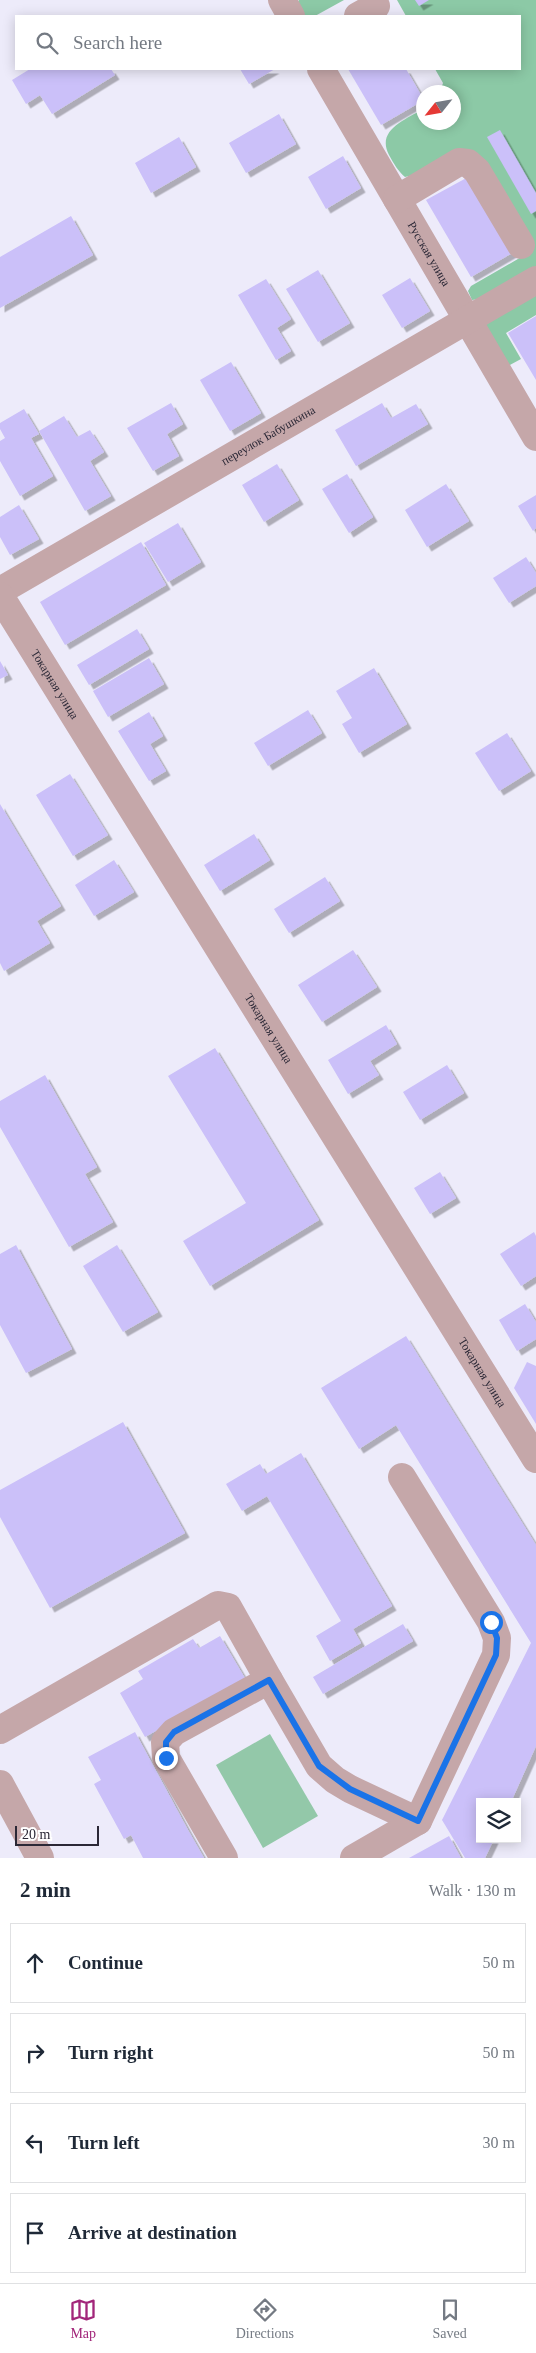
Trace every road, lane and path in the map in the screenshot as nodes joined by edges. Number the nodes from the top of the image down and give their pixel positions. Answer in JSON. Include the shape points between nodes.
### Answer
{"nodes":[{"id":1,"x":282,"y":0,"type":"edge"},
{"id":2,"x":290,"y":15,"type":"edge"},
{"id":3,"x":322,"y":70,"type":"edge"},
{"id":4,"x":397,"y":199,"type":"junction"},
{"id":5,"x":521,"y":245,"type":"dead end"},
{"id":6,"x":536,"y":280,"type":"edge"},
{"id":7,"x":468,"y":321,"type":"junction"},
{"id":8,"x":536,"y":438,"type":"edge"},
{"id":9,"x":0,"y":591,"type":"edge"},
{"id":10,"x":0,"y":596,"type":"edge"},
{"id":11,"x":536,"y":1459,"type":"edge"},
{"id":12,"x":402,"y":1477,"type":"dead end"},
{"id":13,"x":269,"y":1680,"type":"junction"},
{"id":14,"x":0,"y":1730,"type":"edge"},
{"id":15,"x":0,"y":1784,"type":"edge"},
{"id":16,"x":418,"y":1821,"type":"junction"},
{"id":17,"x":40,"y":1858,"type":"edge"},
{"id":18,"x":224,"y":1858,"type":"edge"},
{"id":19,"x":354,"y":1858,"type":"edge"}],
"edges":[{"from":1,"to":2,"type":"street"},
{"from":3,"to":4,"type":"street","name":"Русская улица"},
{"from":4,"to":5,"type":"street","via":[[459,162],[468,163],[477,171]]},
{"from":4,"to":7,"type":"street","name":"Русская улица"},
{"from":6,"to":7,"type":"street","name":"переулок Бабушкина"},
{"from":7,"to":8,"type":"street","name":"Русская улица"},
{"from":7,"to":9,"type":"street","name":"переулок Бабушкина"},
{"from":10,"to":11,"type":"street","name":"Токарная улица"},
{"from":12,"to":16,"type":"street","via":[[491,1622],[497,1638],[496,1655]]},
{"from":13,"to":14,"type":"street","via":[[228,1606],[218,1605]]},
{"from":13,"to":16,"type":"street","via":[[319,1766],[350,1789]]},
{"from":13,"to":18,"type":"street","via":[[174,1732],[166,1742],[166,1758]]},
{"from":15,"to":17,"type":"street"},
{"from":16,"to":19,"type":"street"}]}
